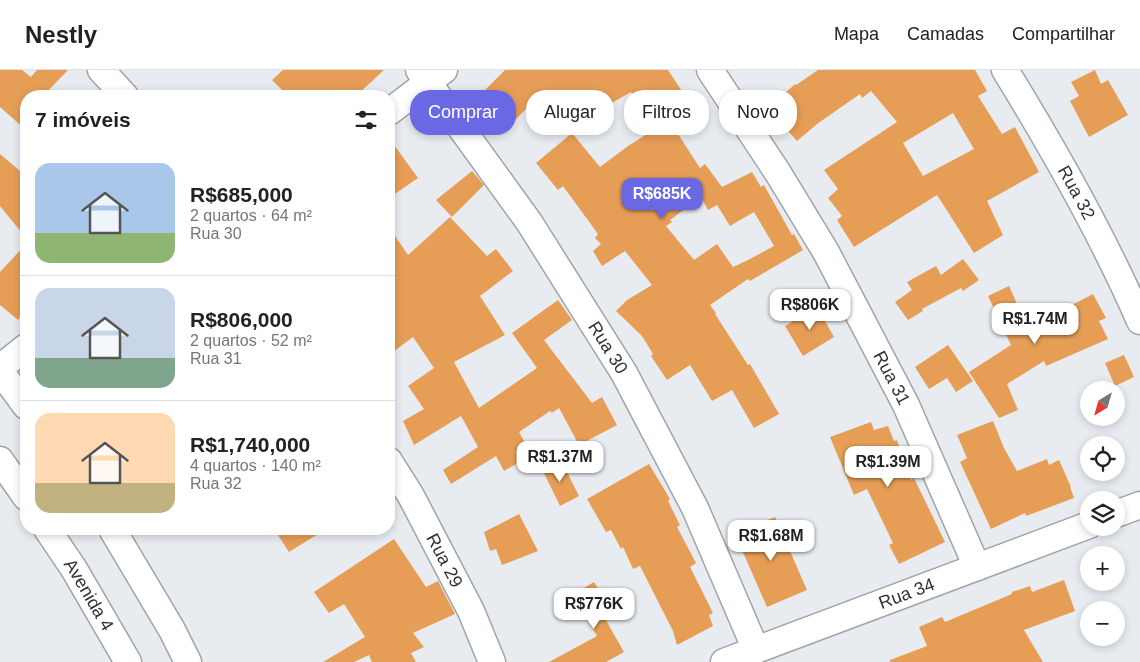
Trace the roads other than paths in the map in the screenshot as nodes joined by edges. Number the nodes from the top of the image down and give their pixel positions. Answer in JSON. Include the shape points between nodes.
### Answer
{"nodes":[{"id":1,"x":101,"y":70,"type":"edge"},
{"id":2,"x":710,"y":70,"type":"edge"},
{"id":3,"x":1005,"y":70,"type":"edge"},
{"id":4,"x":430,"y":74,"type":"edge"},
{"id":5,"x":119,"y":90,"type":"edge"},
{"id":6,"x":395,"y":106,"type":"edge"},
{"id":7,"x":1140,"y":321,"type":"edge"},
{"id":8,"x":20,"y":352,"type":"edge"},
{"id":9,"x":0,"y":369,"type":"edge"},
{"id":10,"x":20,"y":397,"type":"edge"},
{"id":11,"x":0,"y":460,"type":"edge"},
{"id":12,"x":395,"y":471,"type":"edge"},
{"id":13,"x":20,"y":488,"type":"edge"},
{"id":14,"x":1140,"y":505,"type":"edge"},
{"id":15,"x":1125,"y":511,"type":"edge"},
{"id":16,"x":1080,"y":528,"type":"edge"},
{"id":17,"x":52,"y":535,"type":"edge"},
{"id":18,"x":116,"y":535,"type":"edge"},
{"id":19,"x":978,"y":567,"type":"junction"},
{"id":20,"x":756,"y":650,"type":"junction"},
{"id":21,"x":128,"y":662,"type":"edge"},
{"id":22,"x":188,"y":662,"type":"edge"},
{"id":23,"x":492,"y":662,"type":"edge"},
{"id":24,"x":724,"y":662,"type":"edge"}],
"edges":[{"from":1,"to":5,"type":"street"},
{"from":2,"to":19,"type":"street","name":"Rua 31","via":[[826,252],[906,405]]},
{"from":3,"to":7,"type":"street","name":"Rua 32","via":[[1087,212]]},
{"from":4,"to":6,"type":"street"},
{"from":4,"to":20,"type":"street","name":"Rua 30","via":[[624,373],[695,508]]},
{"from":8,"to":9,"type":"street"},
{"from":9,"to":10,"type":"street"},
{"from":11,"to":13,"type":"street"},
{"from":12,"to":23,"type":"street","name":"Rua 29","via":[[471,611]]},
{"from":14,"to":15,"type":"street"},
{"from":16,"to":19,"type":"street","name":"Rua 34"},
{"from":17,"to":21,"type":"street","name":"Avenida 4"},
{"from":18,"to":22,"type":"street"},
{"from":19,"to":20,"type":"street","name":"Rua 34"},
{"from":20,"to":24,"type":"street","name":"Rua 34"}]}
